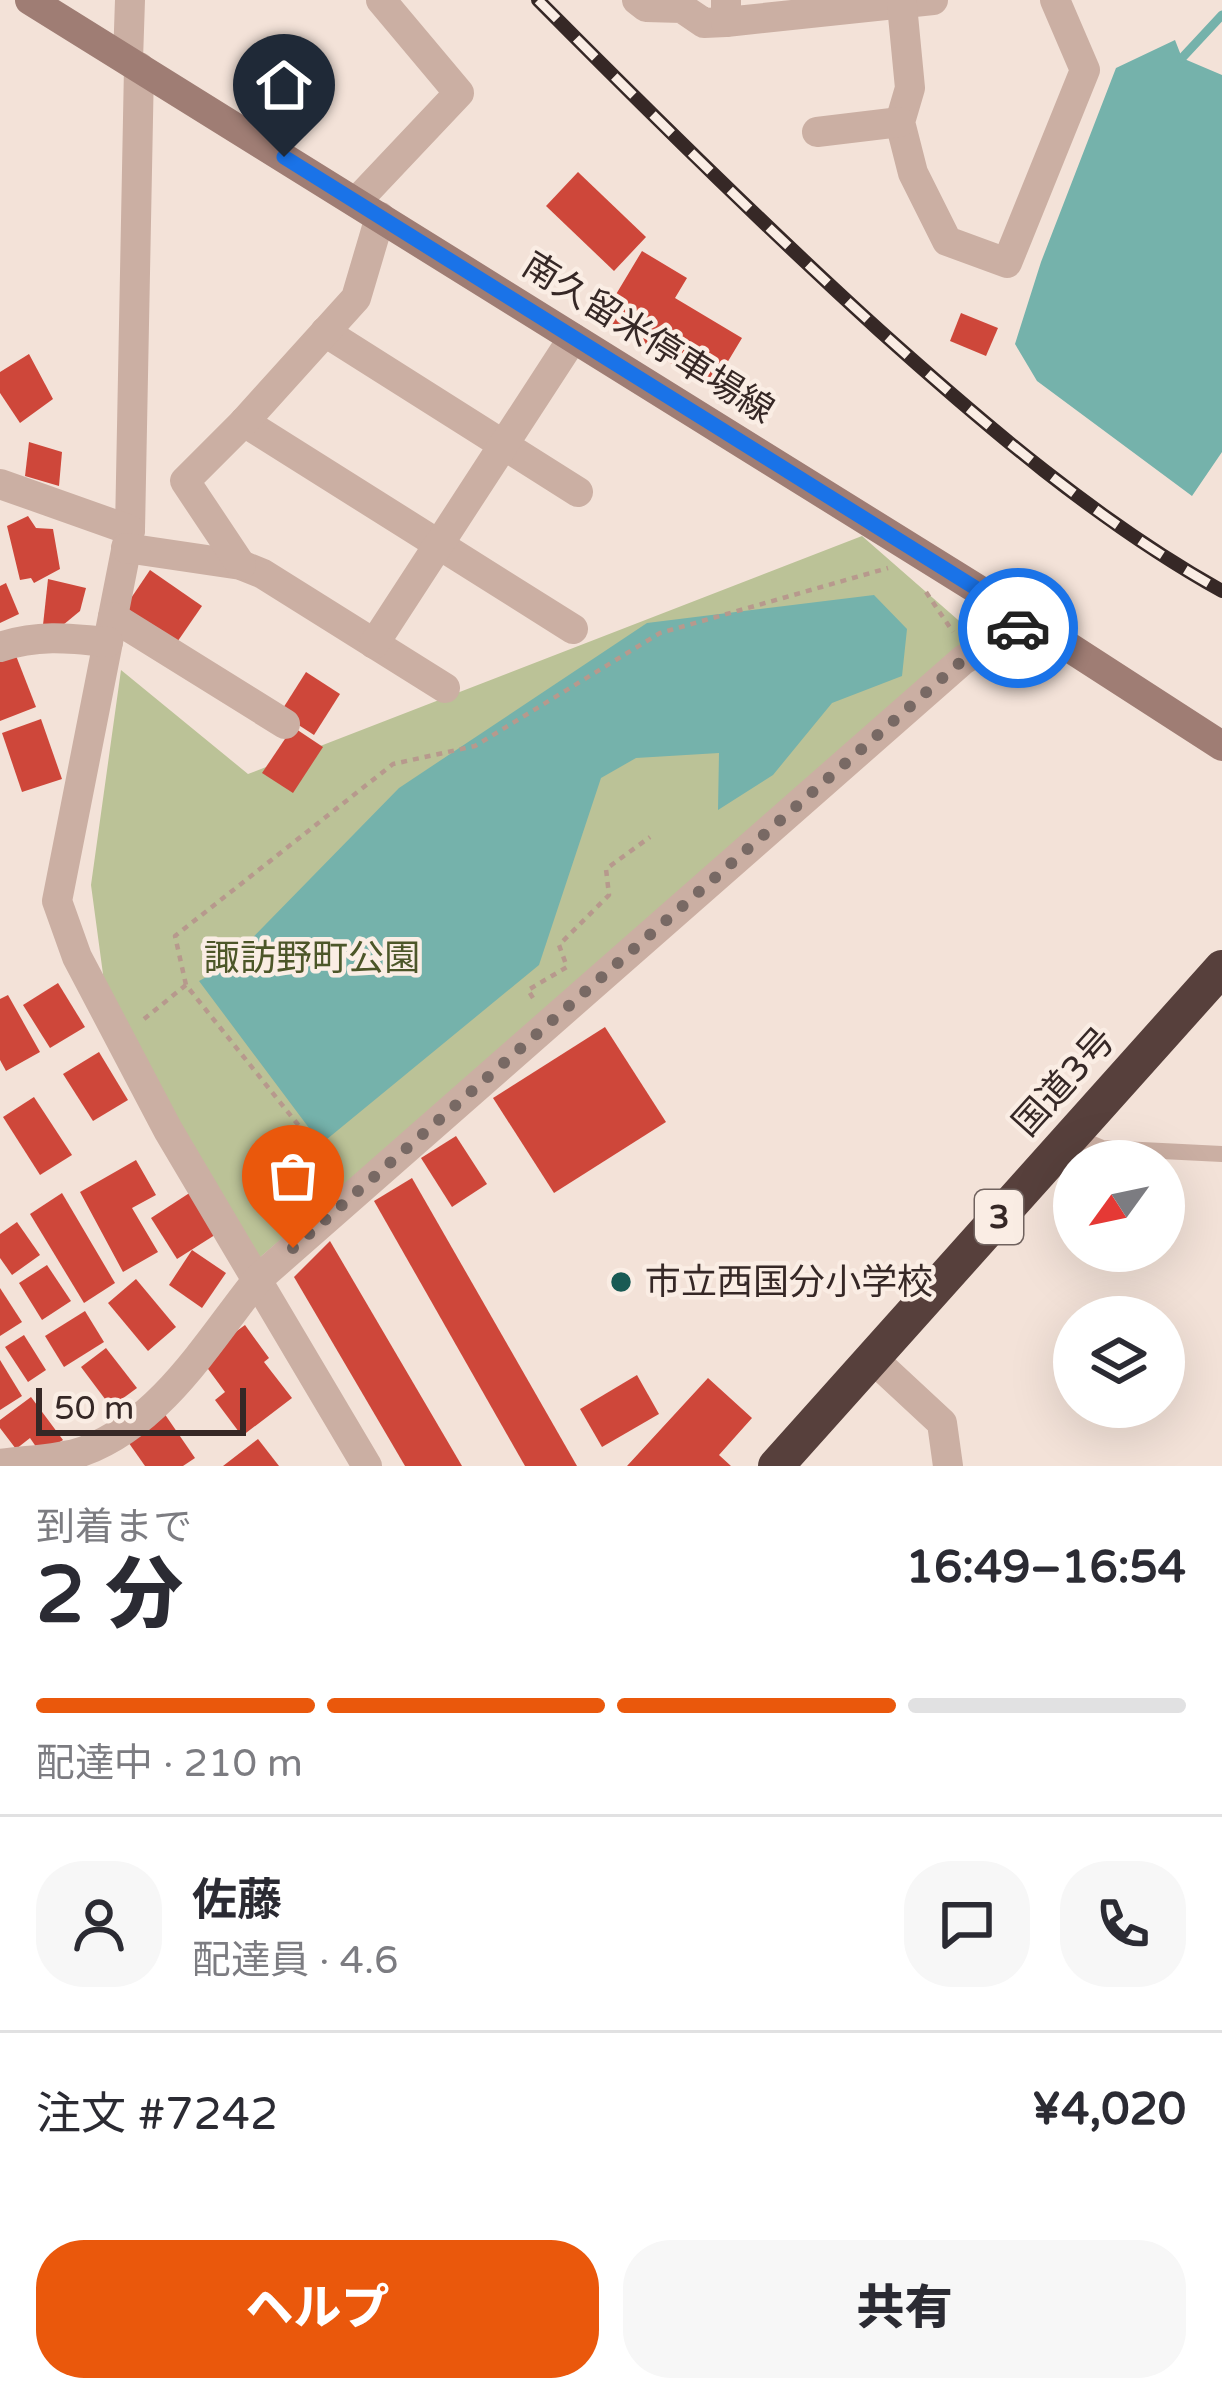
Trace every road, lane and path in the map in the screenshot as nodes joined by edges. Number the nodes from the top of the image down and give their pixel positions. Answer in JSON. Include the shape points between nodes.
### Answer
{"nodes":[{"id":1,"x":30,"y":0,"type":"edge"},
{"id":2,"x":157,"y":0,"type":"edge"},
{"id":3,"x":382,"y":0,"type":"edge"},
{"id":4,"x":637,"y":0,"type":"edge"},
{"id":5,"x":933,"y":0,"type":"edge"},
{"id":6,"x":1055,"y":0,"type":"edge"},
{"id":7,"x":902,"y":5,"type":"junction"},
{"id":8,"x":130,"y":9,"type":"edge"},
{"id":9,"x":726,"y":11,"type":"edge"},
{"id":10,"x":134,"y":63,"type":"junction"},
{"id":11,"x":900,"y":122,"type":"junction"},
{"id":12,"x":817,"y":132,"type":"dead end"},
{"id":13,"x":368,"y":209,"type":"junction"},
{"id":14,"x":325,"y":332,"type":"junction"},
{"id":15,"x":573,"y":338,"type":"junction"},
{"id":16,"x":244,"y":422,"type":"junction"},
{"id":17,"x":504,"y":446,"type":"junction"},
{"id":18,"x":0,"y":484,"type":"edge"},
{"id":19,"x":578,"y":492,"type":"dead end"},
{"id":20,"x":128,"y":539,"type":"junction"},
{"id":21,"x":440,"y":545,"type":"junction"},
{"id":22,"x":241,"y":565,"type":"junction"},
{"id":23,"x":894,"y":567,"type":"dead end"},
{"id":24,"x":923,"y":587,"type":"dead end"},
{"id":25,"x":1030,"y":622,"type":"junction"},
{"id":26,"x":573,"y":629,"type":"dead end"},
{"id":27,"x":110,"y":630,"type":"junction"},
{"id":28,"x":960,"y":641,"type":"dead end"},
{"id":29,"x":374,"y":644,"type":"junction"},
{"id":30,"x":0,"y":647,"type":"edge"},
{"id":31,"x":445,"y":688,"type":"dead end"},
{"id":32,"x":285,"y":724,"type":"dead end"},
{"id":33,"x":1222,"y":746,"type":"edge"},
{"id":34,"x":650,"y":837,"type":"dead end"},
{"id":35,"x":1222,"y":968,"type":"edge"},
{"id":36,"x":186,"y":986,"type":"junction"},
{"id":37,"x":538,"y":1009,"type":"dead end"},
{"id":38,"x":118,"y":1039,"type":"junction"},
{"id":39,"x":1072,"y":1136,"type":"junction"},
{"id":40,"x":1222,"y":1154,"type":"edge"},
{"id":41,"x":338,"y":1174,"type":"dead end"},
{"id":42,"x":258,"y":1279,"type":"junction"},
{"id":43,"x":872,"y":1358,"type":"junction"},
{"id":44,"x":0,"y":1464,"type":"edge"},
{"id":45,"x":367,"y":1466,"type":"edge"},
{"id":46,"x":776,"y":1466,"type":"edge"},
{"id":47,"x":948,"y":1466,"type":"edge"}],
"edges":[{"from":1,"to":10,"type":"main road","name":"南久留米停車場線"},
{"from":2,"to":8,"type":"street"},
{"from":3,"to":13,"type":"street","via":[[459,93]]},
{"from":4,"to":9,"type":"street","via":[[682,8],[704,22]]},
{"from":5,"to":7,"type":"street"},
{"from":6,"to":11,"type":"street","via":[[1085,70],[1007,263],[947,241],[913,173]]},
{"from":7,"to":9,"type":"street"},
{"from":7,"to":11,"type":"street","via":[[910,88]]},
{"from":8,"to":10,"type":"street"},
{"from":10,"to":13,"type":"main road","name":"南久留米停車場線"},
{"from":10,"to":20,"type":"street"},
{"from":11,"to":12,"type":"street"},
{"from":13,"to":14,"type":"street","via":[[356,298]]},
{"from":13,"to":15,"type":"main road","name":"南久留米停車場線"},
{"from":14,"to":16,"type":"street"},
{"from":14,"to":17,"type":"street"},
{"from":15,"to":17,"type":"street"},
{"from":15,"to":25,"type":"main road","name":"南久留米停車場線"},
{"from":16,"to":21,"type":"street"},
{"from":16,"to":22,"type":"street","via":[[184,481]]},
{"from":17,"to":19,"type":"street"},
{"from":17,"to":21,"type":"street"},
{"from":18,"to":20,"type":"street"},
{"from":20,"to":22,"type":"street"},
{"from":20,"to":27,"type":"street"},
{"from":21,"to":26,"type":"street"},
{"from":21,"to":29,"type":"street"},
{"from":22,"to":29,"type":"street"},
{"from":23,"to":36,"type":"path","via":[[660,633],[475,746],[394,764],[175,936]]},
{"from":24,"to":28,"type":"path"},
{"from":25,"to":33,"type":"main road","name":"南久留米停車場線"},
{"from":25,"to":42,"type":"street","via":[[963,660]]},
{"from":27,"to":30,"type":"street"},
{"from":27,"to":32,"type":"street"},
{"from":27,"to":38,"type":"street","via":[[57,901]]},
{"from":29,"to":31,"type":"street"},
{"from":34,"to":37,"type":"path","via":[[606,868],[609,895],[559,945],[566,967],[528,990]]},
{"from":35,"to":39,"type":"highway","name":"国道3号","number":"3"},
{"from":36,"to":38,"type":"path"},
{"from":36,"to":41,"type":"path"},
{"from":38,"to":42,"type":"street"},
{"from":39,"to":40,"type":"lane","via":[[1102,1148]]},
{"from":39,"to":43,"type":"highway","name":"国道3号","number":"3"},
{"from":42,"to":44,"type":"street","via":[[162,1399],[128,1427],[83,1451]]},
{"from":42,"to":45,"type":"street"},
{"from":43,"to":46,"type":"highway","name":"国道3号","number":"3"},
{"from":43,"to":47,"type":"street","via":[[942,1423]]}]}
